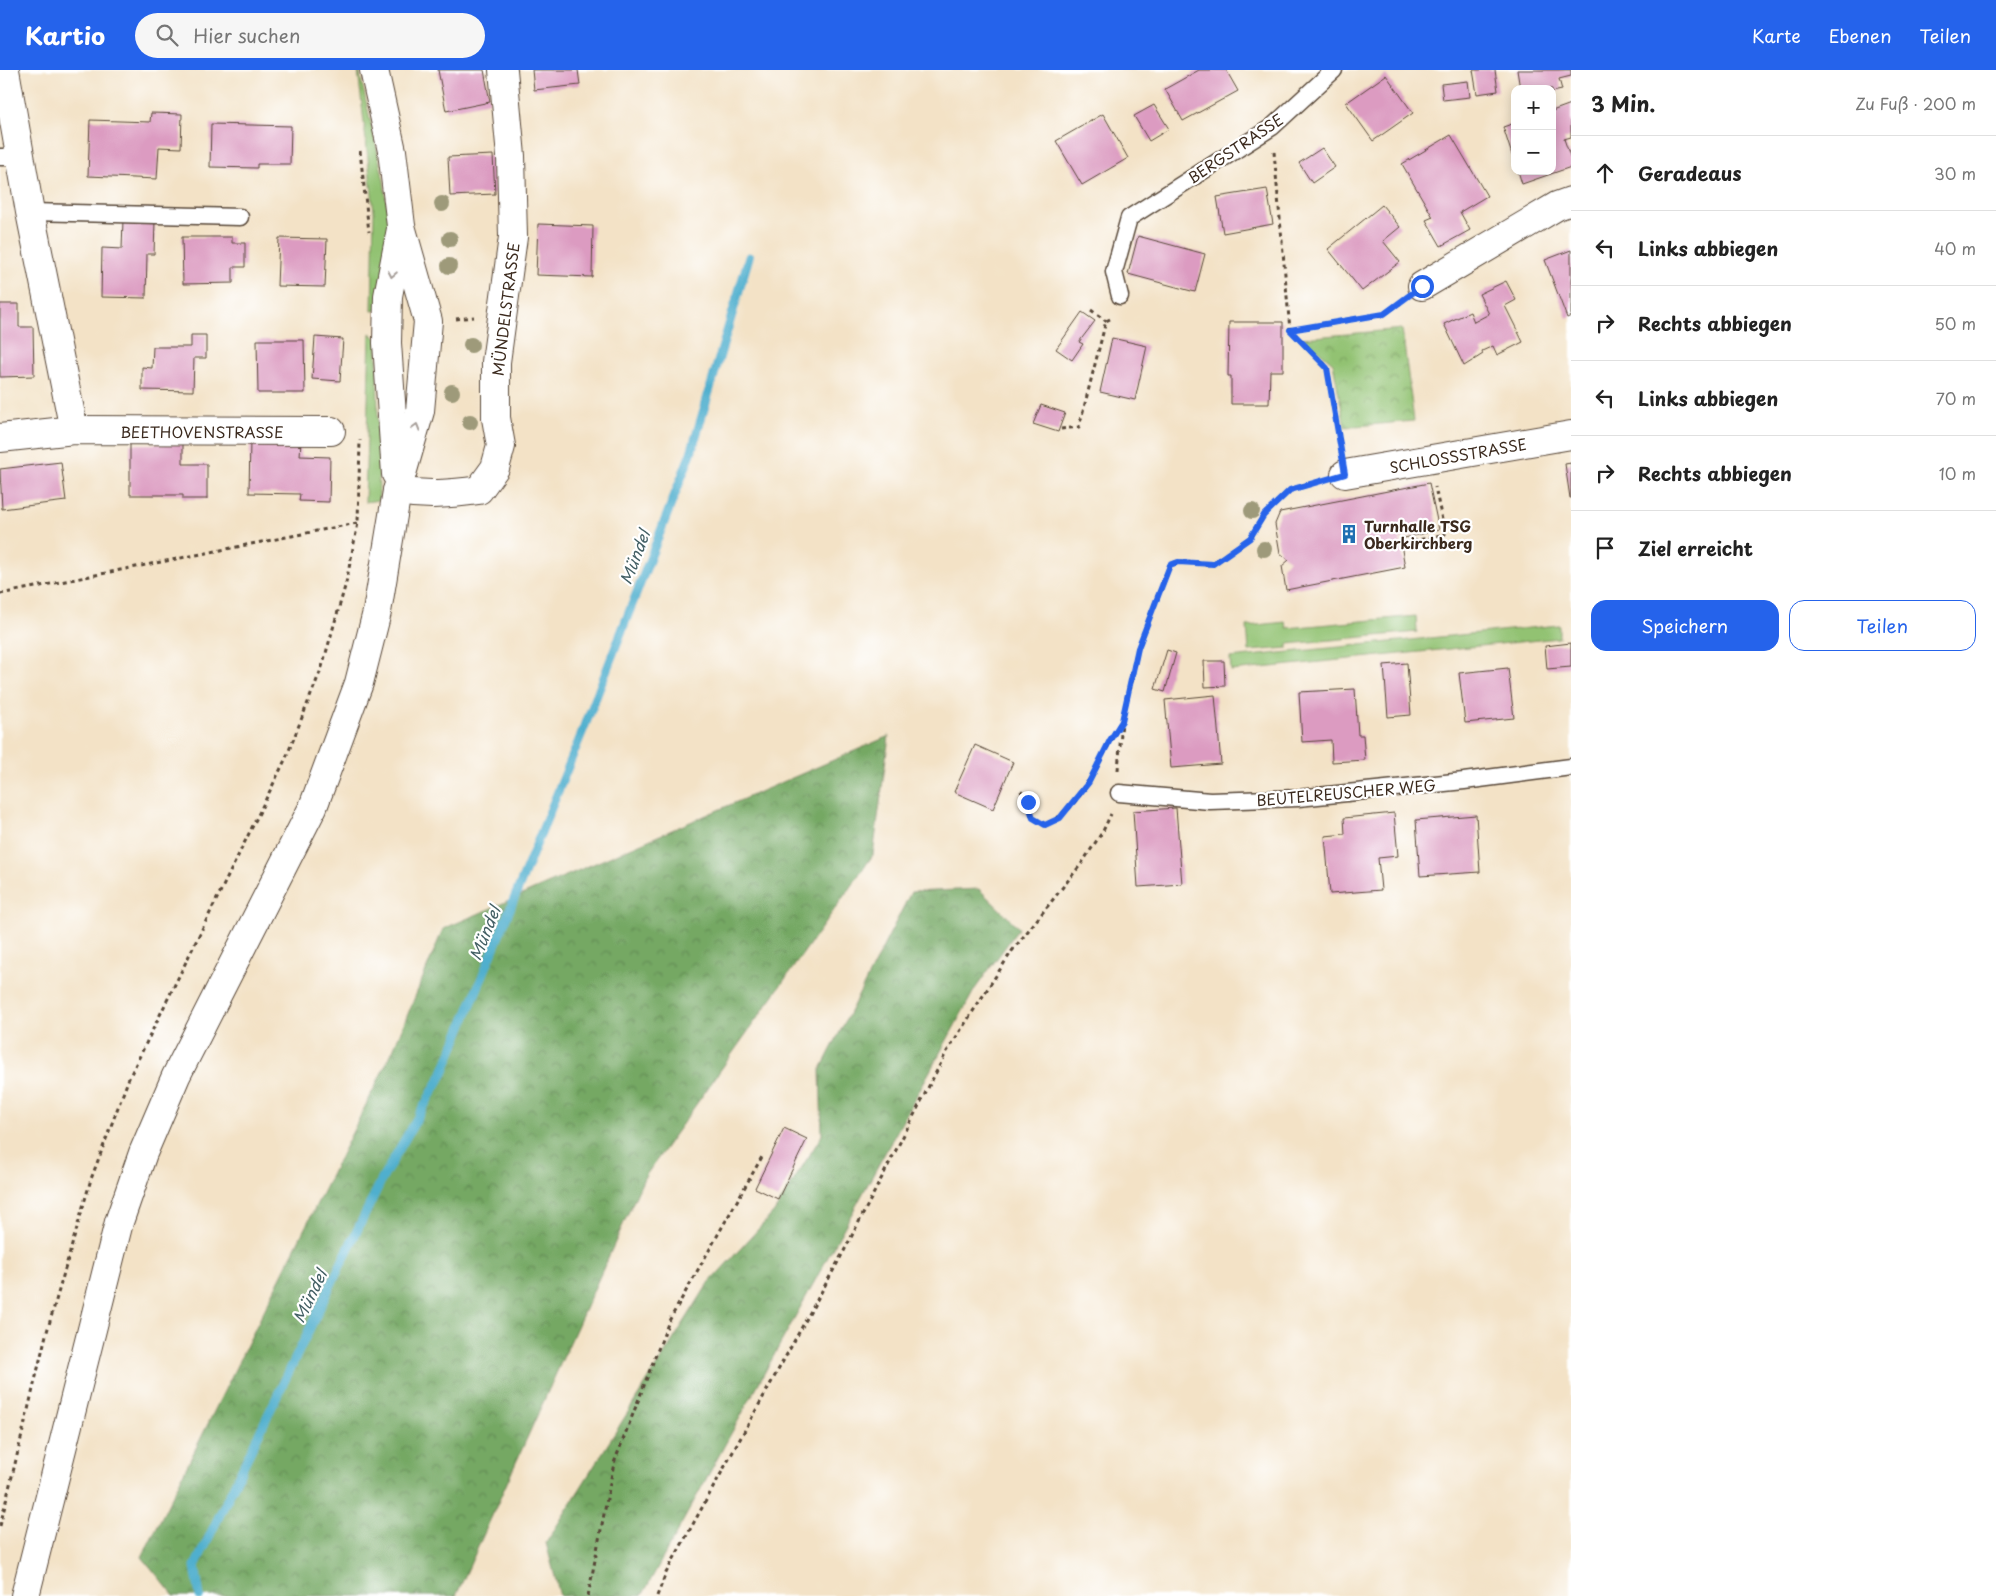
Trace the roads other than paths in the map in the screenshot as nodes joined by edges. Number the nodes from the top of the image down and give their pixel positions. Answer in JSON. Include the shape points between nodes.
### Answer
{"nodes":[{"id":1,"x":5,"y":70,"type":"edge"},
{"id":2,"x":374,"y":70,"type":"edge"},
{"id":3,"x":503,"y":70,"type":"edge"},
{"id":4,"x":1334,"y":70,"type":"edge"},
{"id":5,"x":10,"y":157,"type":"edge"},
{"id":6,"x":1571,"y":201,"type":"edge"},
{"id":7,"x":30,"y":212,"type":"junction"},
{"id":8,"x":240,"y":217,"type":"dead end"},
{"id":9,"x":401,"y":226,"type":"junction"},
{"id":10,"x":1422,"y":286,"type":"road end"},
{"id":11,"x":1120,"y":296,"type":"road end"},
{"id":12,"x":74,"y":430,"type":"junction"},
{"id":13,"x":331,"y":431,"type":"dead end"},
{"id":14,"x":1571,"y":435,"type":"edge"},
{"id":15,"x":0,"y":438,"type":"edge"},
{"id":16,"x":1345,"y":474,"type":"road end"},
{"id":17,"x":397,"y":491,"type":"junction"},
{"id":18,"x":1571,"y":767,"type":"edge"},
{"id":19,"x":1119,"y":793,"type":"road end"},
{"id":20,"x":25,"y":1596,"type":"edge"}],
"edges":[{"from":1,"to":5,"type":"main road"},
{"from":2,"to":9,"type":"main road","via":[[392,151]]},
{"from":3,"to":17,"type":"main road","name":"MÜNDELSTRASSE","via":[[511,156],[513,237],[496,362],[496,418],[501,446],[495,468],[480,490],[444,495]]},
{"from":4,"to":11,"type":"lane","name":"BERGSTRASSE","via":[[1272,127],[1129,218],[1114,272]]},
{"from":5,"to":7,"type":"main road"},
{"from":6,"to":10,"type":"main road"},
{"from":7,"to":8,"type":"lane"},
{"from":7,"to":12,"type":"main road"},
{"from":9,"to":17,"type":"main road","one_way":true,"via":[[388,296],[387,343]]},
{"from":17,"to":9,"type":"main road","one_way":true,"via":[[420,411],[428,321]]},
{"from":12,"to":13,"type":"main road","name":"BEETHOVENSTRASSE"},
{"from":12,"to":15,"type":"main road","name":"BEETHOVENSTRASSE"},
{"from":14,"to":16,"type":"main road","name":"SCHLOSSSTRASSE"},
{"from":17,"to":20,"type":"main road","via":[[377,612],[359,683],[313,807],[176,1076],[143,1153],[119,1222]]},
{"from":18,"to":19,"type":"lane","name":"BEUTELREUSCHER WEG","via":[[1464,782],[1298,798],[1210,801]]}]}
